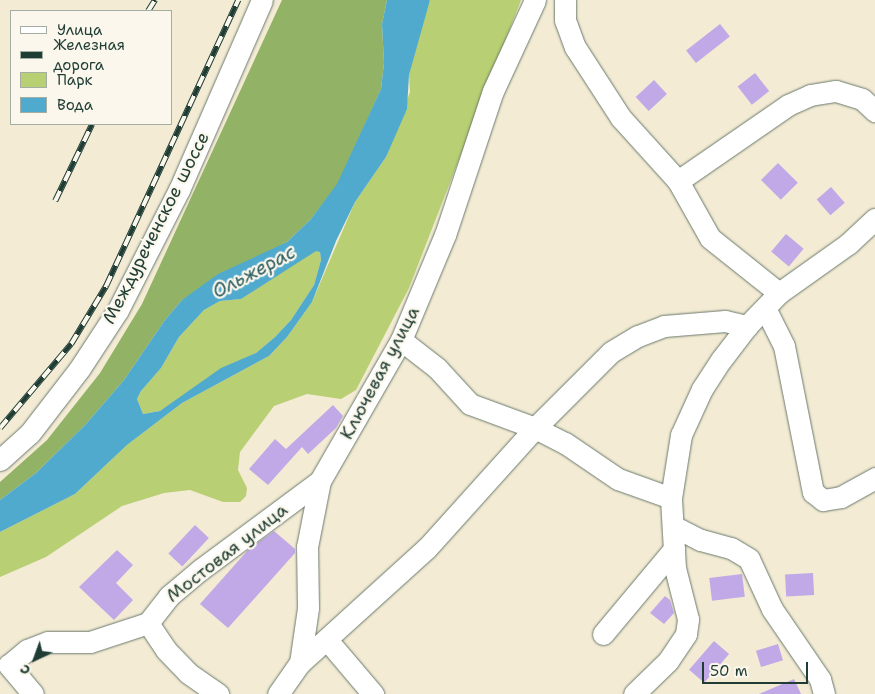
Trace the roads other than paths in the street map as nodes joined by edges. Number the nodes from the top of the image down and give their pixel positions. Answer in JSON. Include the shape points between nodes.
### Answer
{"nodes":[{"id":1,"x":262,"y":0,"type":"edge"},
{"id":2,"x":535,"y":0,"type":"edge"},
{"id":3,"x":565,"y":0,"type":"edge"},
{"id":4,"x":875,"y":111,"type":"edge"},
{"id":5,"x":678,"y":181,"type":"junction"},
{"id":6,"x":875,"y":219,"type":"edge"},
{"id":7,"x":779,"y":293,"type":"junction"},
{"id":8,"x":766,"y":310,"type":"junction"},
{"id":9,"x":747,"y":326,"type":"junction"},
{"id":10,"x":401,"y":340,"type":"junction"},
{"id":11,"x":535,"y":428,"type":"junction"},
{"id":12,"x":0,"y":460,"type":"edge"},
{"id":13,"x":875,"y":478,"type":"edge"},
{"id":14,"x":320,"y":482,"type":"junction"},
{"id":15,"x":671,"y":498,"type":"junction"},
{"id":16,"x":673,"y":526,"type":"junction"},
{"id":17,"x":674,"y":549,"type":"junction"},
{"id":18,"x":148,"y":622,"type":"junction"},
{"id":19,"x":603,"y":634,"type":"dead end"},
{"id":20,"x":328,"y":641,"type":"junction"},
{"id":21,"x":300,"y":663,"type":"junction"},
{"id":22,"x":4,"y":668,"type":"edge"},
{"id":23,"x":33,"y":694,"type":"edge"},
{"id":24,"x":218,"y":694,"type":"edge"},
{"id":25,"x":278,"y":694,"type":"edge"},
{"id":26,"x":373,"y":694,"type":"edge"},
{"id":27,"x":634,"y":694,"type":"edge"},
{"id":28,"x":824,"y":694,"type":"edge"}],
"edges":[{"from":1,"to":12,"type":"street","name":"Междуреченское шоссе","via":[[179,190],[118,310],[80,368],[30,433]]},
{"from":2,"to":10,"type":"street","name":"Ключевая улица","via":[[493,91],[445,235]]},
{"from":3,"to":5,"type":"street","via":[[565,20],[592,77],[621,118]]},
{"from":4,"to":5,"type":"street","via":[[862,99],[836,91],[810,95],[788,105]]},
{"from":5,"to":7,"type":"street","via":[[710,238]]},
{"from":6,"to":7,"type":"street","via":[[848,244]]},
{"from":7,"to":8,"type":"street"},
{"from":8,"to":9,"type":"street"},
{"from":8,"to":13,"type":"street","via":[[784,346],[812,492],[823,500],[840,497]]},
{"from":9,"to":11,"type":"street","via":[[725,321],[664,326],[638,336],[611,352]]},
{"from":9,"to":15,"type":"street","via":[[702,389],[681,435]]},
{"from":10,"to":11,"type":"street","via":[[436,368],[470,404]]},
{"from":10,"to":14,"type":"street","name":"Ключевая улица"},
{"from":11,"to":15,"type":"street","via":[[565,443],[618,479]]},
{"from":11,"to":20,"type":"street","via":[[427,548]]},
{"from":14,"to":18,"type":"street","name":"Мостовая улица","via":[[200,570],[169,596]]},
{"from":14,"to":21,"type":"street","name":"Ключевая улица","via":[[307,547],[308,608]]},
{"from":15,"to":16,"type":"street"},
{"from":16,"to":17,"type":"street"},
{"from":16,"to":28,"type":"street","via":[[701,540],[731,548],[749,559],[772,609],[820,679]]},
{"from":17,"to":19,"type":"street"},
{"from":17,"to":27,"type":"street","via":[[688,619],[686,634],[668,660]]},
{"from":18,"to":22,"type":"street","via":[[90,642],[48,642],[27,650]]},
{"from":18,"to":24,"type":"street","via":[[166,650],[188,673]]},
{"from":20,"to":21,"type":"street"},
{"from":20,"to":26,"type":"street"},
{"from":21,"to":25,"type":"street","name":"Ключевая улица"},
{"from":22,"to":23,"type":"street"}]}
